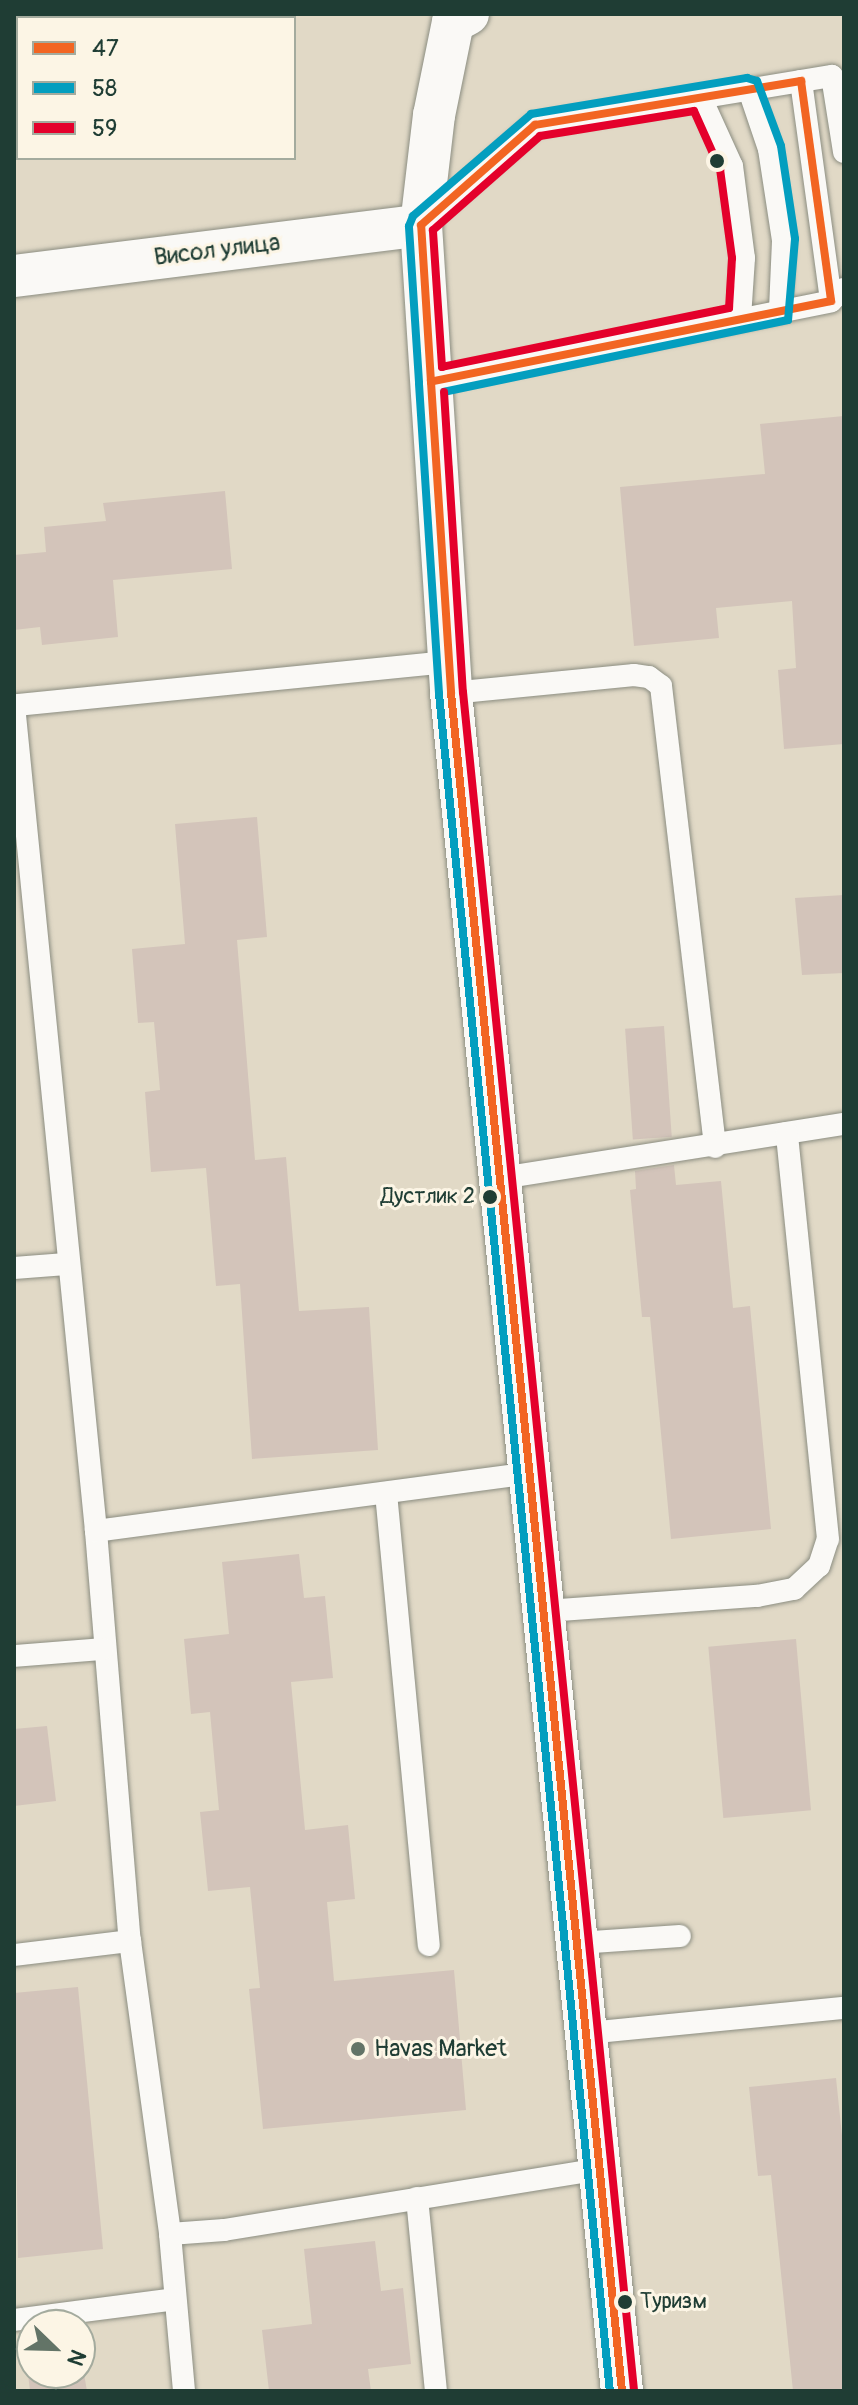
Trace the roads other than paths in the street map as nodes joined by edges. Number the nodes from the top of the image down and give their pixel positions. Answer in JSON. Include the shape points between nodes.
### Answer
{"nodes":[{"id":1,"x":468,"y":14,"type":"edge"},
{"id":2,"x":801,"y":81,"type":"junction"},
{"id":3,"x":749,"y":90,"type":"junction"},
{"id":4,"x":701,"y":98,"type":"junction"},
{"id":5,"x":844,"y":152,"type":"edge"},
{"id":6,"x":421,"y":225,"type":"junction"},
{"id":7,"x":14,"y":276,"type":"edge"},
{"id":8,"x":838,"y":295,"type":"edge"},
{"id":9,"x":780,"y":311,"type":"junction"},
{"id":10,"x":740,"y":318,"type":"junction"},
{"id":11,"x":431,"y":382,"type":"junction"},
{"id":12,"x":450,"y":678,"type":"junction"},
{"id":13,"x":15,"y":705,"type":"edge"},
{"id":14,"x":844,"y":1124,"type":"edge"},
{"id":15,"x":787,"y":1133,"type":"junction"},
{"id":16,"x":715,"y":1147,"type":"junction"},
{"id":17,"x":502,"y":1178,"type":"junction"},
{"id":18,"x":66,"y":1264,"type":"junction"},
{"id":19,"x":14,"y":1268,"type":"edge"},
{"id":20,"x":532,"y":1473,"type":"junction"},
{"id":21,"x":386,"y":1493,"type":"junction"},
{"id":22,"x":96,"y":1531,"type":"junction"},
{"id":23,"x":836,"y":1538,"type":"edge"},
{"id":24,"x":546,"y":1611,"type":"junction"},
{"id":25,"x":103,"y":1649,"type":"junction"},
{"id":26,"x":14,"y":1656,"type":"edge"},
{"id":27,"x":680,"y":1936,"type":"dead end"},
{"id":28,"x":130,"y":1941,"type":"junction"},
{"id":29,"x":578,"y":1943,"type":"junction"},
{"id":30,"x":429,"y":1945,"type":"dead end"},
{"id":31,"x":14,"y":1955,"type":"edge"},
{"id":32,"x":844,"y":2008,"type":"edge"},
{"id":33,"x":587,"y":2033,"type":"junction"},
{"id":34,"x":601,"y":2169,"type":"junction"},
{"id":35,"x":417,"y":2198,"type":"junction"},
{"id":36,"x":170,"y":2234,"type":"junction"},
{"id":37,"x":175,"y":2299,"type":"junction"},
{"id":38,"x":14,"y":2320,"type":"edge"},
{"id":39,"x":184,"y":2391,"type":"edge"},
{"id":40,"x":436,"y":2391,"type":"edge"},
{"id":41,"x":622,"y":2391,"type":"edge"}],
"edges":[{"from":1,"to":6,"type":"street","via":[[453,22],[434,115]]},
{"from":2,"to":3,"type":"lane"},
{"from":2,"to":5,"type":"lane","via":[[832,76]]},
{"from":2,"to":8,"type":"lane","via":[[823,239]]},
{"from":3,"to":4,"type":"lane"},
{"from":3,"to":9,"type":"lane","via":[[769,149],[783,241]]},
{"from":4,"to":6,"type":"lane","via":[[535,125]]},
{"from":4,"to":10,"type":"lane","via":[[732,166],[744,258]]},
{"from":6,"to":7,"type":"street","name":"Висол улица"},
{"from":6,"to":11,"type":"street"},
{"from":8,"to":9,"type":"lane"},
{"from":9,"to":10,"type":"lane"},
{"from":10,"to":11,"type":"lane"},
{"from":11,"to":12,"type":"street"},
{"from":12,"to":13,"type":"lane"},
{"from":12,"to":16,"type":"lane","via":[[634,675],[661,686]]},
{"from":12,"to":17,"type":"street"},
{"from":13,"to":18,"type":"lane"},
{"from":14,"to":15,"type":"lane"},
{"from":15,"to":16,"type":"lane"},
{"from":15,"to":23,"type":"lane"},
{"from":16,"to":17,"type":"lane"},
{"from":17,"to":20,"type":"street"},
{"from":18,"to":19,"type":"lane"},
{"from":18,"to":22,"type":"lane"},
{"from":20,"to":21,"type":"lane"},
{"from":20,"to":24,"type":"street"},
{"from":21,"to":22,"type":"lane"},
{"from":21,"to":30,"type":"lane"},
{"from":22,"to":25,"type":"lane"},
{"from":23,"to":24,"type":"lane","via":[[810,1579],[794,1589]]},
{"from":24,"to":29,"type":"street"},
{"from":25,"to":26,"type":"lane"},
{"from":25,"to":28,"type":"lane"},
{"from":27,"to":29,"type":"lane"},
{"from":28,"to":31,"type":"lane"},
{"from":28,"to":36,"type":"lane"},
{"from":29,"to":33,"type":"street"},
{"from":32,"to":33,"type":"lane"},
{"from":33,"to":34,"type":"street"},
{"from":34,"to":35,"type":"lane"},
{"from":34,"to":41,"type":"street"},
{"from":35,"to":36,"type":"lane"},
{"from":35,"to":40,"type":"lane"},
{"from":36,"to":37,"type":"lane"},
{"from":37,"to":38,"type":"lane"},
{"from":37,"to":39,"type":"lane"}]}
